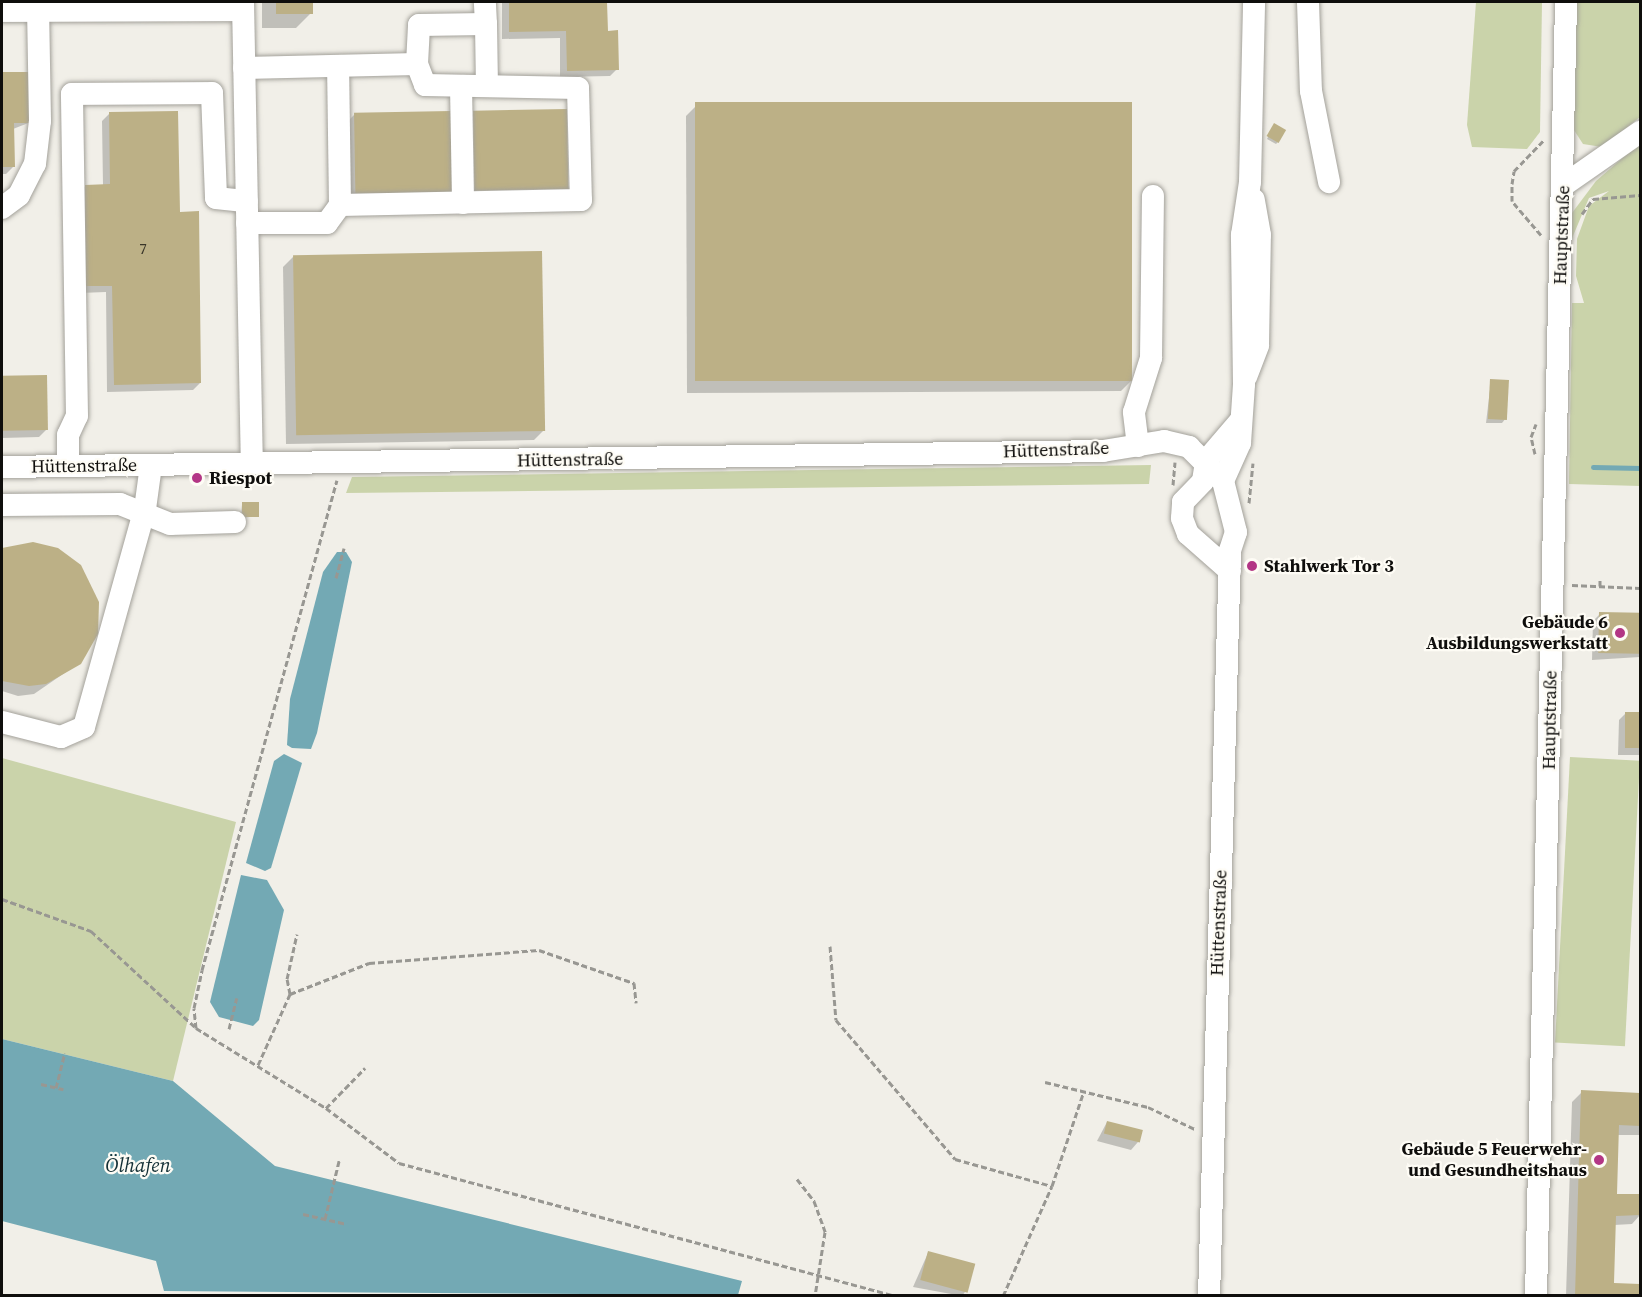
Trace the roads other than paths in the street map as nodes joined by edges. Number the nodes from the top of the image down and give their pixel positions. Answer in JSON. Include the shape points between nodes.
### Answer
{"nodes":[{"id":1,"x":485,"y":2,"type":"edge"},
{"id":2,"x":1254,"y":2,"type":"edge"},
{"id":3,"x":1308,"y":2,"type":"edge"},
{"id":4,"x":1566,"y":2,"type":"edge"},
{"id":5,"x":243,"y":6,"type":"edge"},
{"id":6,"x":2,"y":11,"type":"edge"},
{"id":7,"x":38,"y":11,"type":"junction"},
{"id":8,"x":486,"y":24,"type":"junction"},
{"id":9,"x":417,"y":64,"type":"junction"},
{"id":10,"x":338,"y":66,"type":"junction"},
{"id":11,"x":244,"y":68,"type":"junction"},
{"id":12,"x":461,"y":86,"type":"junction"},
{"id":13,"x":487,"y":86,"type":"junction"},
{"id":14,"x":1641,"y":132,"type":"edge"},
{"id":15,"x":1329,"y":183,"type":"dead end"},
{"id":16,"x":1564,"y":185,"type":"junction"},
{"id":17,"x":1153,"y":196,"type":"dead end"},
{"id":18,"x":463,"y":203,"type":"junction"},
{"id":19,"x":340,"y":205,"type":"junction"},
{"id":20,"x":2,"y":208,"type":"edge"},
{"id":21,"x":247,"y":212,"type":"junction"},
{"id":22,"x":1138,"y":446,"type":"junction"},
{"id":23,"x":252,"y":463,"type":"junction"},
{"id":24,"x":151,"y":465,"type":"junction"},
{"id":25,"x":68,"y":466,"type":"junction"},
{"id":26,"x":2,"y":467,"type":"edge"},
{"id":27,"x":1210,"y":474,"type":"junction"},
{"id":28,"x":2,"y":505,"type":"edge"},
{"id":29,"x":145,"y":510,"type":"junction"},
{"id":30,"x":235,"y":522,"type":"dead end"},
{"id":31,"x":1230,"y":561,"type":"junction"},
{"id":32,"x":2,"y":722,"type":"edge"},
{"id":33,"x":1209,"y":1296,"type":"edge"},
{"id":34,"x":1536,"y":1296,"type":"edge"}],
"edges":[{"from":1,"to":8,"type":"street"},
{"from":2,"to":27,"type":"street","via":[[1250,182],[1260,235],[1258,345],[1244,384],[1240,443]]},
{"from":3,"to":15,"type":"street","via":[[1311,91]]},
{"from":4,"to":16,"type":"street","name":"Hauptstraße"},
{"from":5,"to":7,"type":"street"},
{"from":5,"to":11,"type":"street"},
{"from":6,"to":7,"type":"street"},
{"from":7,"to":20,"type":"street","via":[[40,121],[35,164],[19,195]]},
{"from":8,"to":9,"type":"street","via":[[419,25]]},
{"from":8,"to":13,"type":"street"},
{"from":9,"to":10,"type":"street"},
{"from":9,"to":12,"type":"street","via":[[425,85]]},
{"from":10,"to":11,"type":"street"},
{"from":10,"to":19,"type":"street"},
{"from":11,"to":21,"type":"street"},
{"from":12,"to":13,"type":"street"},
{"from":12,"to":18,"type":"street"},
{"from":13,"to":18,"type":"street","via":[[578,88],[581,200]]},
{"from":14,"to":16,"type":"street"},
{"from":16,"to":34,"type":"street","name":"Hauptstraße"},
{"from":17,"to":22,"type":"street","via":[[1151,358],[1134,412]]},
{"from":18,"to":19,"type":"street"},
{"from":19,"to":21,"type":"street","via":[[327,223]]},
{"from":21,"to":23,"type":"street"},
{"from":21,"to":25,"type":"street","via":[[216,198],[212,93],[72,94],[77,416],[68,435]]},
{"from":22,"to":23,"type":"street","name":"Hüttenstraße","via":[[1048,452]]},
{"from":22,"to":27,"type":"street","name":"Hüttenstraße"},
{"from":23,"to":24,"type":"street","name":"Hüttenstraße"},
{"from":24,"to":25,"type":"street","name":"Hüttenstraße"},
{"from":24,"to":29,"type":"street"},
{"from":25,"to":26,"type":"street","name":"Hüttenstraße"},
{"from":27,"to":31,"type":"street","name":"Hüttenstraße","via":[[1236,532]]},
{"from":27,"to":31,"type":"street","via":[[1184,502],[1182,518],[1188,534]]},
{"from":28,"to":29,"type":"street","via":[[120,504]]},
{"from":29,"to":30,"type":"street","via":[[170,524]]},
{"from":29,"to":32,"type":"street","via":[[84,727],[62,737]]},
{"from":31,"to":33,"type":"street","name":"Hüttenstraße"}]}
